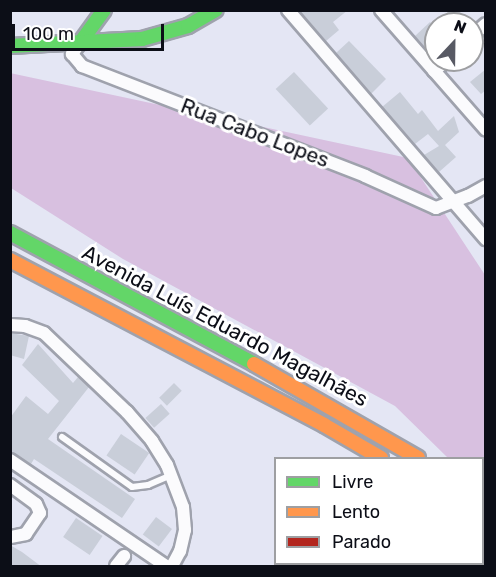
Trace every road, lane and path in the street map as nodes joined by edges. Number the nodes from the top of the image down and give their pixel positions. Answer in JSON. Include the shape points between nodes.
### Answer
{"nodes":[{"id":1,"x":104,"y":10,"type":"edge"},
{"id":2,"x":216,"y":10,"type":"edge"},
{"id":3,"x":288,"y":10,"type":"edge"},
{"id":4,"x":381,"y":10,"type":"edge"},
{"id":5,"x":80,"y":43,"type":"junction"},
{"id":6,"x":10,"y":46,"type":"edge"},
{"id":7,"x":424,"y":59,"type":"edge"},
{"id":8,"x":435,"y":72,"type":"edge"},
{"id":9,"x":486,"y":130,"type":"edge"},
{"id":10,"x":486,"y":186,"type":"edge"},
{"id":11,"x":454,"y":202,"type":"junction"},
{"id":12,"x":10,"y":233,"type":"edge"},
{"id":13,"x":486,"y":239,"type":"edge"},
{"id":14,"x":10,"y":260,"type":"edge"},
{"id":15,"x":10,"y":325,"type":"edge"},
{"id":16,"x":62,"y":437,"type":"dead end"},
{"id":17,"x":378,"y":457,"type":"edge"},
{"id":18,"x":415,"y":457,"type":"edge"},
{"id":19,"x":10,"y":460,"type":"edge"},
{"id":20,"x":172,"y":475,"type":"junction"},
{"id":21,"x":10,"y":485,"type":"edge"},
{"id":22,"x":10,"y":537,"type":"edge"},
{"id":23,"x":166,"y":567,"type":"edge"},
{"id":24,"x":172,"y":567,"type":"edge"}],
"edges":[{"from":1,"to":5,"type":"main road"},
{"from":2,"to":5,"type":"main road","via":[[163,35]]},
{"from":3,"to":11,"type":"street"},
{"from":4,"to":7,"type":"street"},
{"from":5,"to":6,"type":"main road"},
{"from":5,"to":11,"type":"street","name":"Rua Cabo Lopes","via":[[72,54],[82,66],[436,208]]},
{"from":8,"to":9,"type":"street"},
{"from":10,"to":11,"type":"street"},
{"from":11,"to":13,"type":"street"},
{"from":12,"to":18,"type":"main road","name":"Avenida Luís Eduardo Magalhães","via":[[316,397]]},
{"from":14,"to":17,"type":"main road","name":"Avenida Luís Eduardo Magalhães"},
{"from":15,"to":20,"type":"street","via":[[44,333],[128,412],[152,441]]},
{"from":16,"to":20,"type":"lane","via":[[132,487]]},
{"from":19,"to":23,"type":"street"},
{"from":20,"to":24,"type":"street","via":[[183,507],[185,530]]},
{"from":21,"to":22,"type":"street","via":[[36,504],[40,513],[26,534]]}]}
